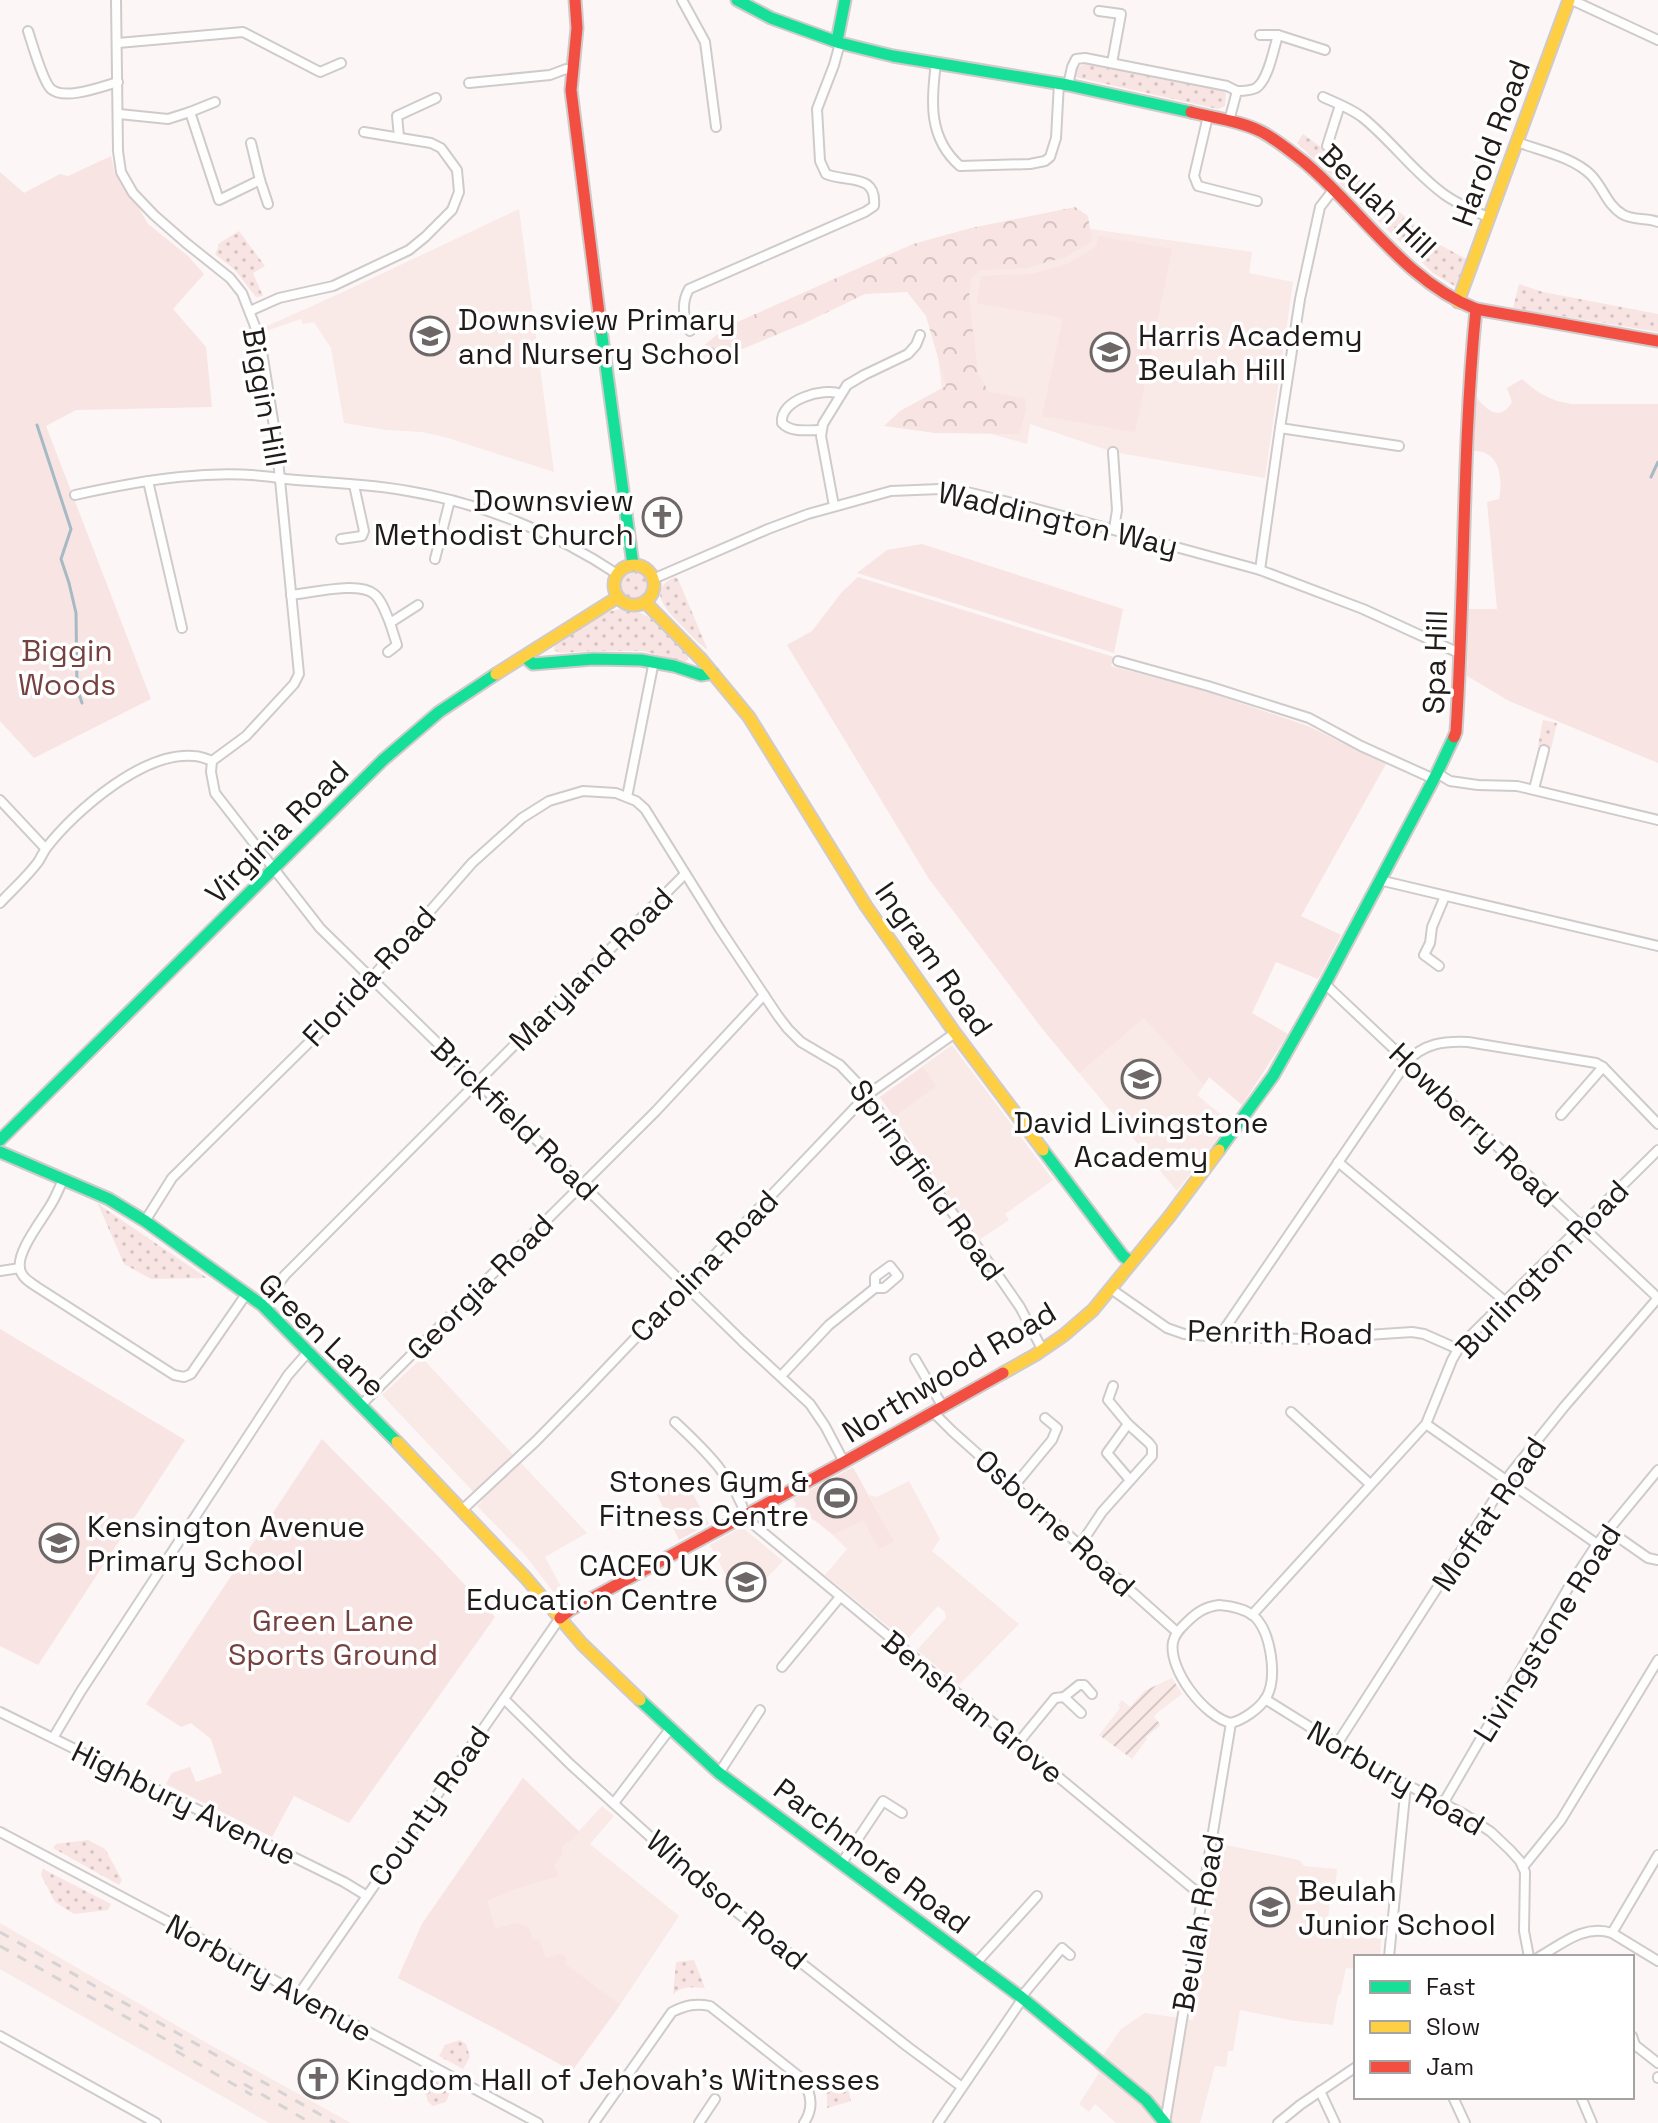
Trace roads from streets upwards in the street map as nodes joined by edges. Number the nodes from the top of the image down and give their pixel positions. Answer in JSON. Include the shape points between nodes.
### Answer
{"nodes":[{"id":1,"x":116,"y":0,"type":"edge"},
{"id":2,"x":575,"y":0,"type":"edge"},
{"id":3,"x":682,"y":0,"type":"edge"},
{"id":4,"x":737,"y":0,"type":"edge"},
{"id":5,"x":845,"y":0,"type":"edge"},
{"id":6,"x":1570,"y":0,"type":"edge"},
{"id":7,"x":1099,"y":11,"type":"dead end"},
{"id":8,"x":28,"y":31,"type":"dead end"},
{"id":9,"x":1260,"y":35,"type":"dead end"},
{"id":10,"x":1278,"y":35,"type":"junction"},
{"id":11,"x":1658,"y":40,"type":"edge"},
{"id":12,"x":838,"y":42,"type":"junction"},
{"id":13,"x":118,"y":43,"type":"junction"},
{"id":14,"x":1325,"y":50,"type":"dead end"},
{"id":15,"x":341,"y":63,"type":"dead end"},
{"id":16,"x":936,"y":63,"type":"junction"},
{"id":17,"x":1112,"y":63,"type":"junction"},
{"id":18,"x":572,"y":71,"type":"junction"},
{"id":19,"x":118,"y":82,"type":"junction"},
{"id":20,"x":469,"y":83,"type":"dead end"},
{"id":21,"x":1063,"y":84,"type":"junction"},
{"id":22,"x":1237,"y":91,"type":"junction"},
{"id":23,"x":1323,"y":97,"type":"dead end"},
{"id":24,"x":436,"y":98,"type":"dead end"},
{"id":25,"x":215,"y":102,"type":"dead end"},
{"id":26,"x":1340,"y":105,"type":"junction"},
{"id":27,"x":190,"y":112,"type":"junction"},
{"id":28,"x":119,"y":114,"type":"junction"},
{"id":29,"x":1208,"y":116,"type":"junction"},
{"id":30,"x":1229,"y":121,"type":"junction"},
{"id":31,"x":716,"y":127,"type":"dead end"},
{"id":32,"x":364,"y":132,"type":"dead end"},
{"id":33,"x":399,"y":137,"type":"junction"},
{"id":34,"x":1517,"y":142,"type":"junction"},
{"id":35,"x":251,"y":143,"type":"dead end"},
{"id":36,"x":1327,"y":146,"type":"dead end"},
{"id":37,"x":260,"y":180,"type":"junction"},
{"id":38,"x":1334,"y":189,"type":"junction"},
{"id":39,"x":1257,"y":201,"type":"dead end"},
{"id":40,"x":268,"y":204,"type":"dead end"},
{"id":41,"x":1490,"y":218,"type":"junction"},
{"id":42,"x":1658,"y":222,"type":"edge"},
{"id":43,"x":1458,"y":302,"type":"junction"},
{"id":44,"x":1476,"y":309,"type":"junction"},
{"id":45,"x":250,"y":311,"type":"junction"},
{"id":46,"x":690,"y":331,"type":"dead end"},
{"id":47,"x":920,"y":335,"type":"dead end"},
{"id":48,"x":1658,"y":341,"type":"edge"},
{"id":49,"x":841,"y":394,"type":"junction"},
{"id":50,"x":1280,"y":428,"type":"junction"},
{"id":51,"x":821,"y":430,"type":"junction"},
{"id":52,"x":1399,"y":446,"type":"dead end"},
{"id":53,"x":1113,"y":452,"type":"dead end"},
{"id":54,"x":280,"y":478,"type":"junction"},
{"id":55,"x":148,"y":481,"type":"junction"},
{"id":56,"x":354,"y":485,"type":"junction"},
{"id":57,"x":75,"y":495,"type":"dead end"},
{"id":58,"x":450,"y":500,"type":"junction"},
{"id":59,"x":834,"y":506,"type":"junction"},
{"id":60,"x":1114,"y":529,"type":"junction"},
{"id":61,"x":341,"y":539,"type":"dead end"},
{"id":62,"x":435,"y":559,"type":"dead end"},
{"id":63,"x":633,"y":565,"type":"junction"},
{"id":64,"x":1260,"y":570,"type":"junction"},
{"id":65,"x":617,"y":574,"type":"junction"},
{"id":66,"x":653,"y":579,"type":"junction"},
{"id":67,"x":291,"y":595,"type":"junction"},
{"id":68,"x":618,"y":597,"type":"junction"},
{"id":69,"x":645,"y":602,"type":"junction"},
{"id":70,"x":418,"y":605,"type":"dead end"},
{"id":71,"x":390,"y":623,"type":"junction"},
{"id":72,"x":182,"y":628,"type":"dead end"},
{"id":73,"x":388,"y":652,"type":"dead end"},
{"id":74,"x":1459,"y":653,"type":"junction"},
{"id":75,"x":525,"y":657,"type":"junction"},
{"id":76,"x":654,"y":661,"type":"junction"},
{"id":77,"x":1118,"y":661,"type":"dead end"},
{"id":78,"x":713,"y":673,"type":"junction"},
{"id":79,"x":1544,"y":750,"type":"dead end"},
{"id":80,"x":212,"y":761,"type":"junction"},
{"id":81,"x":1435,"y":776,"type":"junction"},
{"id":82,"x":1534,"y":789,"type":"junction"},
{"id":83,"x":627,"y":797,"type":"junction"},
{"id":84,"x":0,"y":800,"type":"edge"},
{"id":85,"x":1658,"y":820,"type":"edge"},
{"id":86,"x":45,"y":848,"type":"junction"},
{"id":87,"x":273,"y":869,"type":"junction"},
{"id":88,"x":685,"y":874,"type":"junction"},
{"id":89,"x":1379,"y":880,"type":"junction"},
{"id":90,"x":1445,"y":896,"type":"junction"},
{"id":91,"x":0,"y":903,"type":"edge"},
{"id":92,"x":1658,"y":946,"type":"edge"},
{"id":93,"x":1439,"y":966,"type":"dead end"},
{"id":94,"x":372,"y":979,"type":"junction"},
{"id":95,"x":1325,"y":984,"type":"junction"},
{"id":96,"x":764,"y":995,"type":"junction"},
{"id":97,"x":955,"y":1033,"type":"junction"},
{"id":98,"x":1408,"y":1061,"type":"junction"},
{"id":99,"x":1603,"y":1067,"type":"junction"},
{"id":100,"x":477,"y":1082,"type":"junction"},
{"id":101,"x":867,"y":1095,"type":"junction"},
{"id":102,"x":1561,"y":1115,"type":"dead end"},
{"id":103,"x":1658,"y":1124,"type":"edge"},
{"id":104,"x":0,"y":1140,"type":"edge"},
{"id":105,"x":1658,"y":1150,"type":"edge"},
{"id":106,"x":0,"y":1152,"type":"edge"},
{"id":107,"x":1338,"y":1162,"type":"junction"},
{"id":108,"x":64,"y":1178,"type":"junction"},
{"id":109,"x":582,"y":1185,"type":"junction"},
{"id":110,"x":145,"y":1221,"type":"junction"},
{"id":111,"x":1581,"y":1226,"type":"junction"},
{"id":112,"x":1131,"y":1262,"type":"junction"},
{"id":113,"x":20,"y":1268,"type":"junction"},
{"id":114,"x":0,"y":1271,"type":"edge"},
{"id":115,"x":687,"y":1285,"type":"junction"},
{"id":116,"x":875,"y":1288,"type":"dead end"},
{"id":117,"x":1111,"y":1289,"type":"junction"},
{"id":118,"x":247,"y":1293,"type":"junction"},
{"id":119,"x":1658,"y":1298,"type":"edge"},
{"id":120,"x":1506,"y":1302,"type":"junction"},
{"id":121,"x":262,"y":1305,"type":"junction"},
{"id":122,"x":1219,"y":1337,"type":"junction"},
{"id":123,"x":1042,"y":1349,"type":"junction"},
{"id":124,"x":1458,"y":1349,"type":"junction"},
{"id":125,"x":309,"y":1351,"type":"junction"},
{"id":126,"x":915,"y":1359,"type":"dead end"},
{"id":127,"x":781,"y":1376,"type":"junction"},
{"id":128,"x":1113,"y":1386,"type":"dead end"},
{"id":129,"x":361,"y":1405,"type":"junction"},
{"id":130,"x":938,"y":1410,"type":"junction"},
{"id":131,"x":1291,"y":1412,"type":"dead end"},
{"id":132,"x":1045,"y":1418,"type":"dead end"},
{"id":133,"x":675,"y":1422,"type":"dead end"},
{"id":134,"x":1128,"y":1424,"type":"junction"},
{"id":135,"x":1426,"y":1424,"type":"junction"},
{"id":136,"x":844,"y":1462,"type":"junction"},
{"id":137,"x":1658,"y":1470,"type":"edge"},
{"id":138,"x":1130,"y":1480,"type":"junction"},
{"id":139,"x":1507,"y":1480,"type":"junction"},
{"id":140,"x":1370,"y":1484,"type":"junction"},
{"id":141,"x":1014,"y":1486,"type":"junction"},
{"id":142,"x":462,"y":1510,"type":"junction"},
{"id":143,"x":746,"y":1515,"type":"junction"},
{"id":144,"x":1608,"y":1530,"type":"junction"},
{"id":145,"x":1597,"y":1544,"type":"junction"},
{"id":146,"x":1080,"y":1545,"type":"junction"},
{"id":147,"x":1658,"y":1560,"type":"edge"},
{"id":148,"x":840,"y":1597,"type":"junction"},
{"id":149,"x":1252,"y":1615,"type":"junction"},
{"id":150,"x":560,"y":1618,"type":"junction"},
{"id":151,"x":1177,"y":1632,"type":"junction"},
{"id":152,"x":1658,"y":1660,"type":"edge"},
{"id":153,"x":782,"y":1667,"type":"dead end"},
{"id":154,"x":1092,"y":1694,"type":"dead end"},
{"id":155,"x":1064,"y":1697,"type":"junction"},
{"id":156,"x":504,"y":1699,"type":"junction"},
{"id":157,"x":1265,"y":1699,"type":"junction"},
{"id":158,"x":760,"y":1710,"type":"dead end"},
{"id":159,"x":0,"y":1712,"type":"edge"},
{"id":160,"x":1081,"y":1713,"type":"dead end"},
{"id":161,"x":1231,"y":1723,"type":"junction"},
{"id":162,"x":670,"y":1729,"type":"junction"},
{"id":163,"x":53,"y":1738,"type":"junction"},
{"id":164,"x":1018,"y":1743,"type":"junction"},
{"id":165,"x":1337,"y":1744,"type":"junction"},
{"id":166,"x":719,"y":1773,"type":"junction"},
{"id":167,"x":1406,"y":1785,"type":"junction"},
{"id":168,"x":1444,"y":1802,"type":"junction"},
{"id":169,"x":614,"y":1803,"type":"junction"},
{"id":170,"x":902,"y":1813,"type":"dead end"},
{"id":171,"x":0,"y":1832,"type":"edge"},
{"id":172,"x":1658,"y":1855,"type":"edge"},
{"id":173,"x":841,"y":1864,"type":"junction"},
{"id":174,"x":1523,"y":1867,"type":"junction"},
{"id":175,"x":367,"y":1896,"type":"junction"},
{"id":176,"x":1037,"y":1896,"type":"dead end"},
{"id":177,"x":1202,"y":1896,"type":"junction"},
{"id":178,"x":1612,"y":1933,"type":"junction"},
{"id":179,"x":1070,"y":1955,"type":"dead end"},
{"id":180,"x":1389,"y":1955,"type":"edge"},
{"id":181,"x":1528,"y":1955,"type":"edge"},
{"id":182,"x":1544,"y":1955,"type":"edge"},
{"id":183,"x":1658,"y":1961,"type":"edge"},
{"id":184,"x":976,"y":1963,"type":"junction"},
{"id":185,"x":299,"y":1994,"type":"junction"},
{"id":186,"x":1022,"y":1998,"type":"junction"},
{"id":187,"x":0,"y":2036,"type":"edge"},
{"id":188,"x":1634,"y":2039,"type":"edge"},
{"id":189,"x":1658,"y":2063,"type":"edge"},
{"id":190,"x":1354,"y":2068,"type":"edge"},
{"id":191,"x":962,"y":2087,"type":"junction"},
{"id":192,"x":1320,"y":2091,"type":"junction"},
{"id":193,"x":715,"y":2099,"type":"dead end"},
{"id":194,"x":1454,"y":2099,"type":"edge"},
{"id":195,"x":1582,"y":2099,"type":"edge"},
{"id":196,"x":943,"y":2121,"type":"edge"},
{"id":197,"x":156,"y":2123,"type":"edge"},
{"id":198,"x":538,"y":2123,"type":"edge"},
{"id":199,"x":594,"y":2123,"type":"edge"},
{"id":200,"x":699,"y":2123,"type":"edge"},
{"id":201,"x":804,"y":2123,"type":"edge"},
{"id":202,"x":1165,"y":2123,"type":"edge"},
{"id":203,"x":1278,"y":2123,"type":"edge"},
{"id":204,"x":1335,"y":2123,"type":"edge"},
{"id":205,"x":1465,"y":2123,"type":"edge"},
{"id":206,"x":1592,"y":2123,"type":"edge"}],
"edges":[{"from":1,"to":13,"type":"street","name":"Biggin Hill"},
{"from":2,"to":18,"type":"street"},
{"from":3,"to":31,"type":"street","via":[[705,42]]},
{"from":4,"to":12,"type":"street","name":"Beulah Hill"},
{"from":5,"to":12,"type":"street"},
{"from":6,"to":11,"type":"street"},
{"from":6,"to":34,"type":"street","name":"Harold Road"},
{"from":7,"to":17,"type":"street","via":[[1121,14]]},
{"from":8,"to":19,"type":"street","via":[[52,90],[71,94]]},
{"from":9,"to":10,"type":"street"},
{"from":10,"to":14,"type":"street"},
{"from":10,"to":22,"type":"street","via":[[1264,80],[1252,90]]},
{"from":12,"to":16,"type":"street","name":"Beulah Hill"},
{"from":12,"to":46,"type":"street","via":[[817,109],[820,161],[826,174],[864,181],[875,195],[874,206],[689,289],[683,309]]},
{"from":13,"to":15,"type":"street","via":[[243,32],[320,72]]},
{"from":13,"to":19,"type":"street","name":"Biggin Hill"},
{"from":16,"to":21,"type":"street","name":"Beulah Hill"},
{"from":16,"to":21,"type":"street","via":[[934,123],[940,141],[960,166],[1045,161],[1055,144]]},
{"from":17,"to":21,"type":"street","via":[[1076,59]]},
{"from":17,"to":22,"type":"street"},
{"from":18,"to":20,"type":"street"},
{"from":18,"to":63,"type":"street"},
{"from":19,"to":28,"type":"street","name":"Biggin Hill"},
{"from":21,"to":29,"type":"street","name":"Beulah Hill"},
{"from":22,"to":30,"type":"street"},
{"from":23,"to":26,"type":"street"},
{"from":24,"to":33,"type":"street","via":[[397,116]]},
{"from":25,"to":27,"type":"street"},
{"from":26,"to":36,"type":"street"},
{"from":26,"to":41,"type":"street","via":[[1365,120],[1443,194]]},
{"from":27,"to":28,"type":"street","via":[[168,119]]},
{"from":27,"to":37,"type":"street","via":[[219,200]]},
{"from":28,"to":45,"type":"street","name":"Biggin Hill","via":[[121,172],[133,193],[230,278]]},
{"from":29,"to":30,"type":"street","name":"Beulah Hill"},
{"from":29,"to":39,"type":"street","via":[[1195,183]]},
{"from":30,"to":38,"type":"street","name":"Beulah Hill","via":[[1276,139]]},
{"from":32,"to":33,"type":"street"},
{"from":33,"to":45,"type":"street","via":[[431,143],[450,157],[458,183],[452,210],[409,250],[333,286],[279,298]]},
{"from":34,"to":41,"type":"street","name":"Harold Road"},
{"from":34,"to":42,"type":"street","via":[[1590,174],[1621,214]]},
{"from":35,"to":37,"type":"street"},
{"from":37,"to":40,"type":"street"},
{"from":38,"to":43,"type":"street","name":"Beulah Hill","via":[[1403,261]]},
{"from":38,"to":50,"type":"street","via":[[1316,221]]},
{"from":41,"to":43,"type":"street","name":"Harold Road"},
{"from":43,"to":44,"type":"street","name":"Beulah Hill"},
{"from":44,"to":48,"type":"street","name":"Beulah Hill"},
{"from":44,"to":74,"type":"street","name":"Spa Hill"},
{"from":45,"to":54,"type":"street","name":"Biggin Hill","via":[[260,339]]},
{"from":47,"to":49,"type":"street","via":[[908,354],[855,379]]},
{"from":49,"to":51,"type":"street"},
{"from":49,"to":51,"type":"street","via":[[813,395],[781,415],[786,428]]},
{"from":50,"to":52,"type":"street"},
{"from":50,"to":64,"type":"street"},
{"from":51,"to":59,"type":"street"},
{"from":53,"to":60,"type":"street"},
{"from":54,"to":55,"type":"street","via":[[222,475]]},
{"from":54,"to":56,"type":"street"},
{"from":54,"to":67,"type":"street","name":"Biggin Hill"},
{"from":55,"to":57,"type":"street"},
{"from":55,"to":72,"type":"street"},
{"from":56,"to":58,"type":"street"},
{"from":56,"to":61,"type":"street","via":[[364,531],[358,538]]},
{"from":58,"to":62,"type":"street"},
{"from":58,"to":65,"type":"street","via":[[533,528]]},
{"from":59,"to":60,"type":"street","name":"Waddington Way","via":[[891,491],[940,489]]},
{"from":59,"to":66,"type":"street","name":"Waddington Way"},
{"from":60,"to":64,"type":"street","name":"Waddington Way"},
{"from":63,"to":65,"type":"street"},
{"from":63,"to":66,"type":"street"},
{"from":64,"to":74,"type":"street","name":"Waddington Way"},
{"from":65,"to":68,"type":"street"},
{"from":66,"to":69,"type":"street","via":[[654,590]]},
{"from":67,"to":71,"type":"street","via":[[366,590],[378,597]]},
{"from":67,"to":80,"type":"street","name":"Biggin Hill","via":[[298,677],[246,736]]},
{"from":68,"to":69,"type":"street","via":[[630,605]]},
{"from":68,"to":75,"type":"street","name":"Virginia Road"},
{"from":69,"to":78,"type":"street","name":"Ingram Road"},
{"from":70,"to":71,"type":"street"},
{"from":71,"to":73,"type":"street","via":[[397,645]]},
{"from":74,"to":81,"type":"street","name":"Spa Hill","via":[[1456,732]]},
{"from":75,"to":76,"type":"street","via":[[533,664]]},
{"from":75,"to":87,"type":"street","name":"Virginia Road","via":[[411,735]]},
{"from":76,"to":78,"type":"street","via":[[701,675]]},
{"from":76,"to":83,"type":"street"},
{"from":77,"to":81,"type":"street","via":[[1309,718]]},
{"from":78,"to":97,"type":"street","name":"Ingram Road","via":[[755,726],[866,906]]},
{"from":79,"to":82,"type":"street"},
{"from":80,"to":86,"type":"street","via":[[185,756],[134,773],[96,798]]},
{"from":80,"to":87,"type":"street","name":"Brickfield Road","via":[[215,793]]},
{"from":81,"to":82,"type":"street","via":[[1465,784]]},
{"from":81,"to":89,"type":"street","name":"Spa Hill"},
{"from":82,"to":85,"type":"street"},
{"from":83,"to":88,"type":"street","name":"Springfield Road","via":[[645,809]]},
{"from":83,"to":94,"type":"street","name":"Florida Road","via":[[607,791],[575,792],[530,813],[472,863]]},
{"from":84,"to":86,"type":"street"},
{"from":86,"to":91,"type":"street"},
{"from":87,"to":94,"type":"street","name":"Brickfield Road","via":[[320,928]]},
{"from":87,"to":104,"type":"street","name":"Virginia Road"},
{"from":88,"to":96,"type":"street","name":"Springfield Road"},
{"from":88,"to":100,"type":"street","name":"Maryland Road"},
{"from":89,"to":90,"type":"street"},
{"from":89,"to":95,"type":"street","name":"Spa Hill"},
{"from":90,"to":92,"type":"street"},
{"from":90,"to":93,"type":"street","via":[[1424,955]]},
{"from":94,"to":100,"type":"street","name":"Brickfield Road"},
{"from":94,"to":110,"type":"street","name":"Florida Road","via":[[172,1178]]},
{"from":95,"to":98,"type":"street","name":"Howberry Road"},
{"from":95,"to":112,"type":"street","name":"Northwood Road","via":[[1273,1076]]},
{"from":96,"to":101,"type":"street","name":"Springfield Road","via":[[794,1035],[845,1069]]},
{"from":96,"to":109,"type":"street","name":"Georgia Road"},
{"from":97,"to":101,"type":"street","name":"Carolina Road"},
{"from":97,"to":112,"type":"street","name":"Ingram Road"},
{"from":98,"to":99,"type":"street","via":[[1430,1045],[1457,1041]]},
{"from":98,"to":107,"type":"street"},
{"from":98,"to":111,"type":"street","name":"Howberry Road"},
{"from":99,"to":102,"type":"street"},
{"from":99,"to":103,"type":"street"},
{"from":100,"to":109,"type":"street","name":"Brickfield Road"},
{"from":100,"to":121,"type":"street","name":"Maryland Road","via":[[285,1275]]},
{"from":101,"to":115,"type":"street","name":"Carolina Road"},
{"from":101,"to":123,"type":"street","name":"Springfield Road","via":[[1020,1307]]},
{"from":105,"to":111,"type":"street","name":"Burlington Road"},
{"from":106,"to":108,"type":"street","name":"Green Lane"},
{"from":107,"to":120,"type":"street"},
{"from":107,"to":122,"type":"street"},
{"from":108,"to":110,"type":"street","name":"Green Lane"},
{"from":108,"to":113,"type":"street","via":[[22,1252]]},
{"from":109,"to":115,"type":"street","name":"Brickfield Road"},
{"from":109,"to":129,"type":"street","name":"Georgia Road"},
{"from":110,"to":118,"type":"street","name":"Green Lane"},
{"from":111,"to":119,"type":"street","name":"Howberry Road"},
{"from":111,"to":120,"type":"street","name":"Burlington Road"},
{"from":112,"to":117,"type":"street","name":"Northwood Road"},
{"from":113,"to":114,"type":"street"},
{"from":113,"to":118,"type":"street","via":[[37,1287],[179,1377],[195,1370]]},
{"from":115,"to":127,"type":"street","name":"Brickfield Road"},
{"from":115,"to":142,"type":"street","name":"Carolina Road"},
{"from":116,"to":127,"type":"street","via":[[829,1325]]},
{"from":117,"to":122,"type":"street","name":"Penrith Road","via":[[1173,1331]]},
{"from":117,"to":123,"type":"street","name":"Northwood Road","via":[[1072,1329]]},
{"from":118,"to":121,"type":"street","name":"Green Lane"},
{"from":119,"to":139,"type":"street","name":"Moffat Road"},
{"from":120,"to":124,"type":"street","name":"Burlington Road"},
{"from":121,"to":125,"type":"street","name":"Green Lane"},
{"from":122,"to":124,"type":"street","name":"Penrith Road","via":[[1328,1339],[1412,1332]]},
{"from":123,"to":130,"type":"street","name":"Northwood Road"},
{"from":124,"to":135,"type":"street","name":"Burlington Road"},
{"from":125,"to":129,"type":"street","name":"Green Lane"},
{"from":125,"to":163,"type":"street","via":[[288,1375]]},
{"from":126,"to":130,"type":"street","name":"Osborne Road"},
{"from":127,"to":136,"type":"street","name":"Brickfield Road","via":[[816,1411]]},
{"from":128,"to":134,"type":"street","via":[[1108,1400]]},
{"from":129,"to":142,"type":"street","name":"Green Lane"},
{"from":130,"to":136,"type":"street","name":"Northwood Road"},
{"from":130,"to":141,"type":"street","name":"Osborne Road"},
{"from":131,"to":140,"type":"street"},
{"from":132,"to":141,"type":"street","via":[[1057,1432]]},
{"from":133,"to":143,"type":"street","name":"Bensham Grove","via":[[716,1462]]},
{"from":134,"to":138,"type":"street","via":[[1107,1453]]},
{"from":134,"to":138,"type":"street","via":[[1152,1451]]},
{"from":135,"to":139,"type":"street"},
{"from":135,"to":140,"type":"street","name":"Burlington Road"},
{"from":136,"to":143,"type":"street","name":"Northwood Road"},
{"from":137,"to":144,"type":"street","name":"Livingstone Road"},
{"from":138,"to":146,"type":"street"},
{"from":139,"to":145,"type":"street"},
{"from":139,"to":165,"type":"street","name":"Moffat Road"},
{"from":140,"to":149,"type":"street","name":"Burlington Road"},
{"from":141,"to":146,"type":"street","name":"Osborne Road"},
{"from":142,"to":150,"type":"street","name":"Green Lane"},
{"from":143,"to":148,"type":"street","name":"Bensham Grove"},
{"from":143,"to":150,"type":"street","name":"Northwood Road"},
{"from":144,"to":145,"type":"street","name":"Livingstone Road"},
{"from":144,"to":147,"type":"street"},
{"from":145,"to":168,"type":"street","name":"Livingstone Road"},
{"from":146,"to":151,"type":"street","name":"Osborne Road"},
{"from":148,"to":153,"type":"street"},
{"from":148,"to":164,"type":"street","name":"Bensham Grove"},
{"from":149,"to":151,"type":"street","via":[[1232,1606],[1209,1606]]},
{"from":149,"to":157,"type":"street","via":[[1271,1651]]},
{"from":150,"to":156,"type":"street","name":"County Road"},
{"from":150,"to":162,"type":"street","name":"Parchmore Road"},
{"from":151,"to":161,"type":"street","via":[[1173,1654],[1179,1672],[1207,1709]]},
{"from":152,"to":174,"type":"street","via":[[1561,1820]]},
{"from":154,"to":155,"type":"street","via":[[1079,1685]]},
{"from":155,"to":160,"type":"street"},
{"from":155,"to":164,"type":"street","via":[[1055,1698]]},
{"from":156,"to":169,"type":"street","name":"Windsor Road"},
{"from":156,"to":175,"type":"street","name":"County Road"},
{"from":157,"to":161,"type":"street"},
{"from":157,"to":165,"type":"street","name":"Norbury Road"},
{"from":158,"to":166,"type":"street"},
{"from":159,"to":163,"type":"street","name":"Highbury Avenue"},
{"from":161,"to":177,"type":"street","name":"Beulah Road"},
{"from":162,"to":166,"type":"street","name":"Parchmore Road"},
{"from":162,"to":169,"type":"street"},
{"from":163,"to":175,"type":"street","name":"Highbury Avenue"},
{"from":164,"to":177,"type":"street","name":"Bensham Grove"},
{"from":165,"to":167,"type":"street","name":"Norbury Road"},
{"from":166,"to":173,"type":"street","name":"Parchmore Road"},
{"from":167,"to":168,"type":"street","name":"Norbury Road"},
{"from":167,"to":180,"type":"street"},
{"from":168,"to":174,"type":"street","name":"Norbury Road","via":[[1491,1832]]},
{"from":169,"to":191,"type":"street","name":"Windsor Road","via":[[710,1891]]},
{"from":170,"to":173,"type":"street","via":[[883,1801]]},
{"from":171,"to":185,"type":"street","name":"Norbury Avenue"},
{"from":172,"to":178,"type":"street"},
{"from":173,"to":184,"type":"street","name":"Parchmore Road"},
{"from":174,"to":181,"type":"street"},
{"from":175,"to":185,"type":"street","name":"County Road"},
{"from":176,"to":184,"type":"street"},
{"from":177,"to":202,"type":"street","name":"Beulah Road"},
{"from":178,"to":182,"type":"street","via":[[1588,1931]]},
{"from":178,"to":183,"type":"street"},
{"from":179,"to":186,"type":"street","via":[[1062,1948]]},
{"from":184,"to":186,"type":"street","name":"Parchmore Road"},
{"from":185,"to":198,"type":"street","name":"Norbury Avenue"},
{"from":186,"to":191,"type":"street"},
{"from":186,"to":202,"type":"street","name":"Parchmore Road","via":[[1146,2100]]},
{"from":187,"to":197,"type":"street"},
{"from":188,"to":189,"type":"street"},
{"from":190,"to":192,"type":"street"},
{"from":191,"to":196,"type":"street"},
{"from":192,"to":203,"type":"street"},
{"from":192,"to":204,"type":"street"},
{"from":193,"to":200,"type":"street"},
{"from":194,"to":205,"type":"street"},
{"from":195,"to":206,"type":"street"},
{"from":199,"to":201,"type":"street","via":[[672,2012],[698,2003],[710,2006],[801,2078],[811,2105]]}]}
